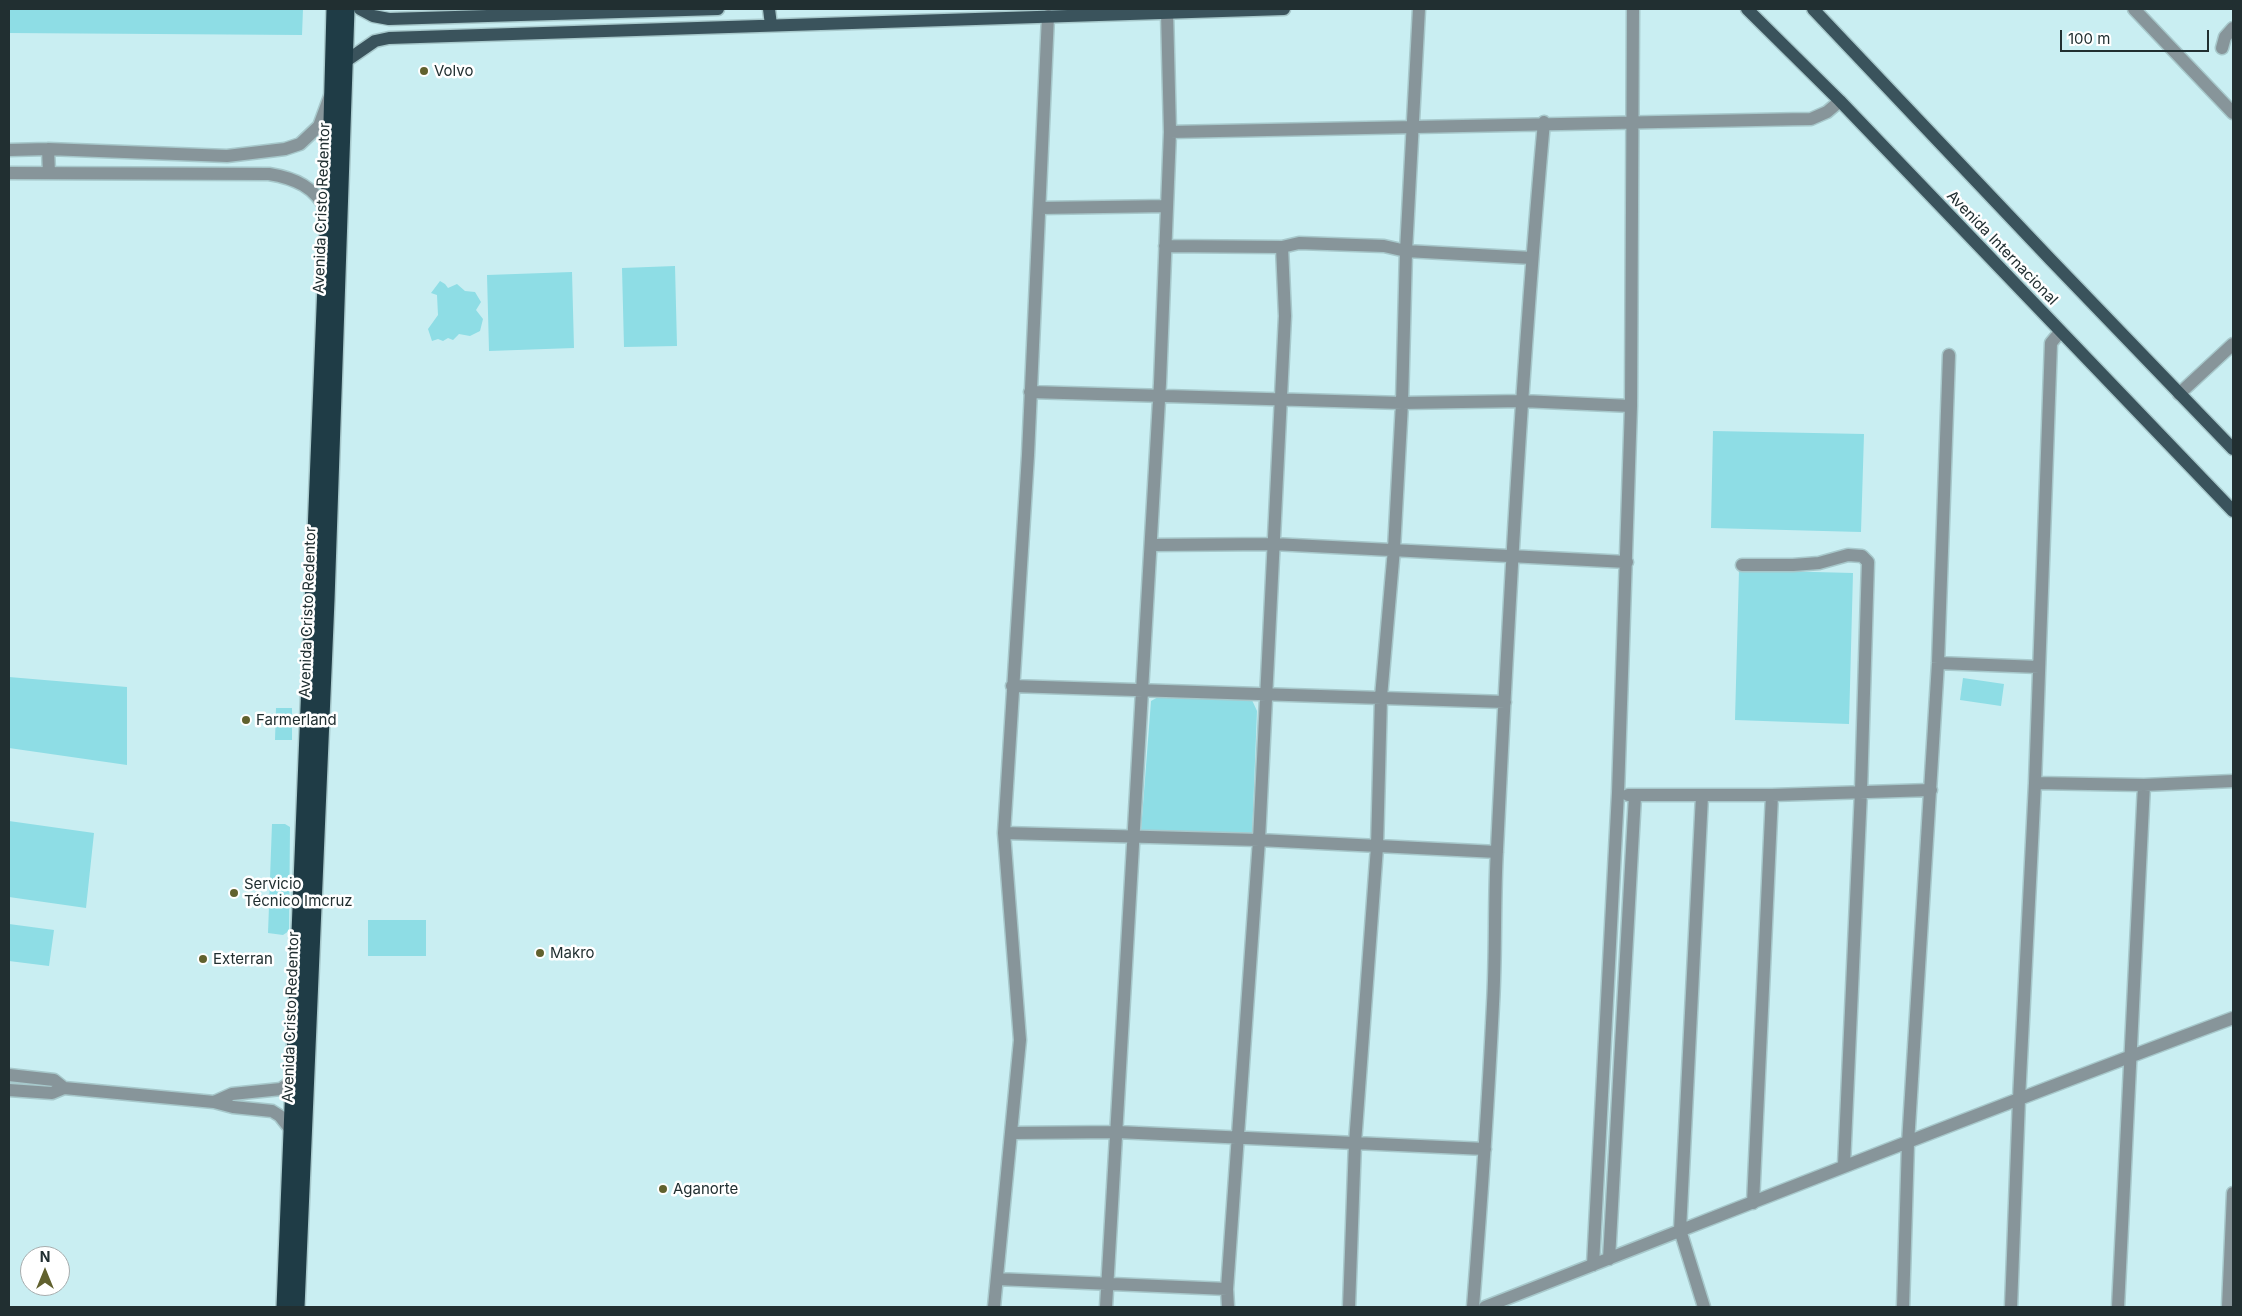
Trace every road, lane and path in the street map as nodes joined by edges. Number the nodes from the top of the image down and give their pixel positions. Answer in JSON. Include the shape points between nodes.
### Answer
{"nodes":[{"id":1,"x":334,"y":9,"type":"edge"},
{"id":2,"x":347,"y":9,"type":"edge"},
{"id":3,"x":360,"y":9,"type":"edge"},
{"id":4,"x":718,"y":9,"type":"edge"},
{"id":5,"x":769,"y":9,"type":"edge"},
{"id":6,"x":1265,"y":9,"type":"edge"},
{"id":7,"x":1284,"y":9,"type":"edge"},
{"id":8,"x":1419,"y":9,"type":"edge"},
{"id":9,"x":1633,"y":9,"type":"edge"},
{"id":10,"x":1747,"y":9,"type":"edge"},
{"id":11,"x":1813,"y":9,"type":"edge"},
{"id":12,"x":2134,"y":9,"type":"edge"},
{"id":13,"x":1065,"y":12,"type":"edge"},
{"id":14,"x":1167,"y":12,"type":"junction"},
{"id":15,"x":1048,"y":16,"type":"junction"},
{"id":16,"x":389,"y":19,"type":"junction"},
{"id":17,"x":771,"y":25,"type":"junction"},
{"id":18,"x":2233,"y":28,"type":"edge"},
{"id":19,"x":389,"y":38,"type":"junction"},
{"id":20,"x":2222,"y":48,"type":"dead end"},
{"id":21,"x":346,"y":61,"type":"junction"},
{"id":22,"x":331,"y":94,"type":"junction"},
{"id":23,"x":1840,"y":101,"type":"junction"},
{"id":24,"x":2233,"y":112,"type":"edge"},
{"id":25,"x":1544,"y":122,"type":"junction"},
{"id":26,"x":1632,"y":122,"type":"junction"},
{"id":27,"x":1412,"y":127,"type":"junction"},
{"id":28,"x":1170,"y":132,"type":"junction"},
{"id":29,"x":48,"y":149,"type":"junction"},
{"id":30,"x":9,"y":150,"type":"edge"},
{"id":31,"x":209,"y":156,"type":"junction"},
{"id":32,"x":240,"y":156,"type":"junction"},
{"id":33,"x":9,"y":173,"type":"edge"},
{"id":34,"x":48,"y":173,"type":"junction"},
{"id":35,"x":210,"y":173,"type":"junction"},
{"id":36,"x":242,"y":174,"type":"junction"},
{"id":37,"x":1167,"y":206,"type":"junction"},
{"id":38,"x":1040,"y":208,"type":"junction"},
{"id":39,"x":327,"y":212,"type":"junction"},
{"id":40,"x":1165,"y":246,"type":"junction"},
{"id":41,"x":1282,"y":247,"type":"junction"},
{"id":42,"x":1406,"y":251,"type":"junction"},
{"id":43,"x":1532,"y":258,"type":"junction"},
{"id":44,"x":2060,"y":332,"type":"junction"},
{"id":45,"x":2233,"y":344,"type":"edge"},
{"id":46,"x":1948,"y":355,"type":"dead end"},
{"id":47,"x":1030,"y":392,"type":"junction"},
{"id":48,"x":2179,"y":394,"type":"junction"},
{"id":49,"x":1159,"y":395,"type":"junction"},
{"id":50,"x":1282,"y":400,"type":"junction"},
{"id":51,"x":1522,"y":401,"type":"junction"},
{"id":52,"x":1402,"y":403,"type":"junction"},
{"id":53,"x":1631,"y":406,"type":"junction"},
{"id":54,"x":2233,"y":449,"type":"edge"},
{"id":55,"x":2233,"y":511,"type":"edge"},
{"id":56,"x":1273,"y":544,"type":"junction"},
{"id":57,"x":1151,"y":545,"type":"junction"},
{"id":58,"x":1394,"y":549,"type":"junction"},
{"id":59,"x":1512,"y":556,"type":"junction"},
{"id":60,"x":1627,"y":562,"type":"junction"},
{"id":61,"x":1742,"y":565,"type":"dead end"},
{"id":62,"x":1938,"y":663,"type":"junction"},
{"id":63,"x":2039,"y":667,"type":"junction"},
{"id":64,"x":1012,"y":686,"type":"junction"},
{"id":65,"x":1141,"y":689,"type":"junction"},
{"id":66,"x":1265,"y":695,"type":"junction"},
{"id":67,"x":1382,"y":697,"type":"junction"},
{"id":68,"x":1506,"y":702,"type":"junction"},
{"id":69,"x":2233,"y":781,"type":"edge"},
{"id":70,"x":2035,"y":783,"type":"junction"},
{"id":71,"x":2144,"y":784,"type":"junction"},
{"id":72,"x":1931,"y":790,"type":"junction"},
{"id":73,"x":1861,"y":791,"type":"junction"},
{"id":74,"x":1618,"y":793,"type":"junction"},
{"id":75,"x":1772,"y":795,"type":"junction"},
{"id":76,"x":1635,"y":796,"type":"junction"},
{"id":77,"x":1702,"y":796,"type":"junction"},
{"id":78,"x":1004,"y":833,"type":"junction"},
{"id":79,"x":1135,"y":836,"type":"junction"},
{"id":80,"x":1259,"y":840,"type":"junction"},
{"id":81,"x":1377,"y":847,"type":"junction"},
{"id":82,"x":1496,"y":852,"type":"junction"},
{"id":83,"x":2233,"y":1018,"type":"edge"},
{"id":84,"x":2129,"y":1057,"type":"junction"},
{"id":85,"x":9,"y":1075,"type":"edge"},
{"id":86,"x":294,"y":1080,"type":"junction"},
{"id":87,"x":64,"y":1088,"type":"junction"},
{"id":88,"x":9,"y":1090,"type":"edge"},
{"id":89,"x":2019,"y":1099,"type":"junction"},
{"id":90,"x":214,"y":1102,"type":"junction"},
{"id":91,"x":291,"y":1130,"type":"junction"},
{"id":92,"x":1117,"y":1132,"type":"junction"},
{"id":93,"x":1012,"y":1133,"type":"junction"},
{"id":94,"x":1237,"y":1138,"type":"junction"},
{"id":95,"x":1356,"y":1143,"type":"junction"},
{"id":96,"x":1908,"y":1143,"type":"junction"},
{"id":97,"x":1485,"y":1149,"type":"junction"},
{"id":98,"x":1844,"y":1165,"type":"junction"},
{"id":99,"x":2233,"y":1193,"type":"edge"},
{"id":100,"x":1753,"y":1203,"type":"junction"},
{"id":101,"x":1680,"y":1230,"type":"junction"},
{"id":102,"x":1609,"y":1259,"type":"junction"},
{"id":103,"x":1593,"y":1265,"type":"junction"},
{"id":104,"x":997,"y":1280,"type":"junction"},
{"id":105,"x":1107,"y":1283,"type":"junction"},
{"id":106,"x":1227,"y":1289,"type":"junction"},
{"id":107,"x":284,"y":1307,"type":"edge"},
{"id":108,"x":297,"y":1307,"type":"edge"},
{"id":109,"x":994,"y":1307,"type":"edge"},
{"id":110,"x":1106,"y":1307,"type":"edge"},
{"id":111,"x":1228,"y":1307,"type":"edge"},
{"id":112,"x":1349,"y":1307,"type":"edge"},
{"id":113,"x":1473,"y":1307,"type":"edge"},
{"id":114,"x":1485,"y":1307,"type":"edge"},
{"id":115,"x":1704,"y":1307,"type":"edge"},
{"id":116,"x":1903,"y":1307,"type":"edge"},
{"id":117,"x":2011,"y":1307,"type":"edge"},
{"id":118,"x":2118,"y":1307,"type":"edge"},
{"id":119,"x":2228,"y":1307,"type":"edge"}],
"edges":[{"from":1,"to":22,"type":"highway","name":"Avenida Cristo Redentor"},
{"from":2,"to":21,"type":"highway","name":"Avenida Cristo Redentor"},
{"from":3,"to":16,"type":"main road"},
{"from":4,"to":16,"type":"main road"},
{"from":5,"to":17,"type":"main road"},
{"from":6,"to":7,"type":"main road"},
{"from":6,"to":14,"type":"main road"},
{"from":8,"to":27,"type":"street"},
{"from":9,"to":26,"type":"street"},
{"from":10,"to":23,"type":"main road","name":"Avenida Internacional"},
{"from":11,"to":48,"type":"main road","name":"Avenida Internacional"},
{"from":12,"to":24,"type":"street"},
{"from":13,"to":14,"type":"main road"},
{"from":13,"to":15,"type":"main road"},
{"from":14,"to":28,"type":"street"},
{"from":15,"to":17,"type":"main road"},
{"from":15,"to":38,"type":"street"},
{"from":16,"to":19,"type":"main road"},
{"from":17,"to":19,"type":"main road"},
{"from":18,"to":20,"type":"street","via":[[2224,37]]},
{"from":19,"to":21,"type":"main road","via":[[375,42]]},
{"from":21,"to":108,"type":"highway","name":"Avenida Cristo Redentor"},
{"from":22,"to":32,"type":"street","via":[[319,126],[300,144]]},
{"from":22,"to":39,"type":"highway","name":"Avenida Cristo Redentor"},
{"from":23,"to":26,"type":"street","via":[[1811,119]]},
{"from":23,"to":44,"type":"main road","name":"Avenida Internacional"},
{"from":25,"to":26,"type":"street"},
{"from":25,"to":27,"type":"street"},
{"from":25,"to":43,"type":"street"},
{"from":26,"to":53,"type":"street"},
{"from":27,"to":28,"type":"street"},
{"from":27,"to":42,"type":"street"},
{"from":28,"to":37,"type":"street"},
{"from":29,"to":30,"type":"street"},
{"from":29,"to":31,"type":"street"},
{"from":29,"to":34,"type":"street"},
{"from":31,"to":32,"type":"street"},
{"from":31,"to":35,"type":"street","via":[[216,164]]},
{"from":32,"to":36,"type":"street","via":[[230,163]]},
{"from":33,"to":34,"type":"street"},
{"from":34,"to":35,"type":"street"},
{"from":35,"to":36,"type":"street"},
{"from":36,"to":39,"type":"street","via":[[269,174],[292,179],[313,192]]},
{"from":37,"to":38,"type":"street"},
{"from":37,"to":40,"type":"street"},
{"from":38,"to":47,"type":"street"},
{"from":39,"to":86,"type":"highway","name":"Avenida Cristo Redentor"},
{"from":40,"to":41,"type":"street"},
{"from":40,"to":49,"type":"street"},
{"from":41,"to":42,"type":"street","via":[[1299,243],[1384,246]]},
{"from":41,"to":50,"type":"street","via":[[1285,316]]},
{"from":42,"to":43,"type":"street"},
{"from":42,"to":52,"type":"street"},
{"from":43,"to":51,"type":"street"},
{"from":44,"to":55,"type":"main road","name":"Avenida Internacional"},
{"from":44,"to":63,"type":"street","via":[[2051,342]]},
{"from":45,"to":48,"type":"street"},
{"from":46,"to":62,"type":"street"},
{"from":47,"to":49,"type":"street"},
{"from":47,"to":64,"type":"street"},
{"from":48,"to":54,"type":"main road","name":"Avenida Internacional"},
{"from":49,"to":50,"type":"street"},
{"from":49,"to":57,"type":"street"},
{"from":50,"to":52,"type":"street"},
{"from":50,"to":56,"type":"street"},
{"from":51,"to":52,"type":"street"},
{"from":51,"to":53,"type":"street"},
{"from":51,"to":59,"type":"street"},
{"from":52,"to":58,"type":"street"},
{"from":53,"to":60,"type":"street"},
{"from":56,"to":57,"type":"street"},
{"from":56,"to":58,"type":"street"},
{"from":56,"to":66,"type":"street"},
{"from":57,"to":65,"type":"street"},
{"from":58,"to":59,"type":"street"},
{"from":58,"to":67,"type":"street"},
{"from":59,"to":60,"type":"street"},
{"from":59,"to":68,"type":"street"},
{"from":60,"to":74,"type":"street"},
{"from":61,"to":73,"type":"street","via":[[1819,563],[1848,555],[1862,556],[1868,562]]},
{"from":62,"to":63,"type":"street"},
{"from":62,"to":72,"type":"street"},
{"from":63,"to":70,"type":"street"},
{"from":64,"to":65,"type":"street"},
{"from":64,"to":78,"type":"street"},
{"from":65,"to":66,"type":"street"},
{"from":65,"to":79,"type":"street"},
{"from":66,"to":67,"type":"street"},
{"from":66,"to":80,"type":"street"},
{"from":67,"to":68,"type":"street"},
{"from":67,"to":81,"type":"street"},
{"from":68,"to":82,"type":"street"},
{"from":69,"to":71,"type":"street"},
{"from":70,"to":71,"type":"street"},
{"from":70,"to":89,"type":"street"},
{"from":71,"to":84,"type":"street"},
{"from":72,"to":73,"type":"street"},
{"from":72,"to":96,"type":"street"},
{"from":73,"to":75,"type":"street"},
{"from":73,"to":98,"type":"street"},
{"from":74,"to":76,"type":"street"},
{"from":74,"to":103,"type":"street"},
{"from":75,"to":77,"type":"street"},
{"from":75,"to":100,"type":"street"},
{"from":76,"to":77,"type":"street"},
{"from":76,"to":102,"type":"street"},
{"from":77,"to":101,"type":"street"},
{"from":78,"to":79,"type":"street"},
{"from":78,"to":93,"type":"street","via":[[1020,1040]]},
{"from":79,"to":80,"type":"street"},
{"from":79,"to":92,"type":"street"},
{"from":80,"to":81,"type":"street"},
{"from":80,"to":94,"type":"street"},
{"from":81,"to":82,"type":"street"},
{"from":81,"to":95,"type":"street"},
{"from":82,"to":97,"type":"street"},
{"from":83,"to":84,"type":"street"},
{"from":84,"to":89,"type":"street"},
{"from":84,"to":118,"type":"street"},
{"from":85,"to":87,"type":"street","via":[[54,1080]]},
{"from":86,"to":90,"type":"street","via":[[281,1089],[232,1094]]},
{"from":86,"to":91,"type":"highway","name":"Avenida Cristo Redentor"},
{"from":87,"to":88,"type":"street","via":[[52,1093]]},
{"from":87,"to":90,"type":"street"},
{"from":89,"to":96,"type":"street"},
{"from":89,"to":117,"type":"street"},
{"from":90,"to":91,"type":"street","via":[[272,1111]]},
{"from":91,"to":107,"type":"highway","name":"Avenida Cristo Redentor"},
{"from":92,"to":93,"type":"street"},
{"from":92,"to":94,"type":"street"},
{"from":92,"to":105,"type":"street"},
{"from":93,"to":104,"type":"street"},
{"from":94,"to":95,"type":"street"},
{"from":94,"to":106,"type":"street"},
{"from":95,"to":97,"type":"street"},
{"from":95,"to":112,"type":"street"},
{"from":96,"to":98,"type":"street"},
{"from":96,"to":116,"type":"street"},
{"from":97,"to":113,"type":"street"},
{"from":98,"to":100,"type":"street"},
{"from":99,"to":119,"type":"street"},
{"from":100,"to":101,"type":"street"},
{"from":101,"to":102,"type":"street"},
{"from":101,"to":115,"type":"street"},
{"from":102,"to":103,"type":"street"},
{"from":103,"to":114,"type":"street"},
{"from":104,"to":105,"type":"street"},
{"from":104,"to":109,"type":"street"},
{"from":105,"to":106,"type":"street"},
{"from":105,"to":110,"type":"street"},
{"from":106,"to":111,"type":"street"}]}
